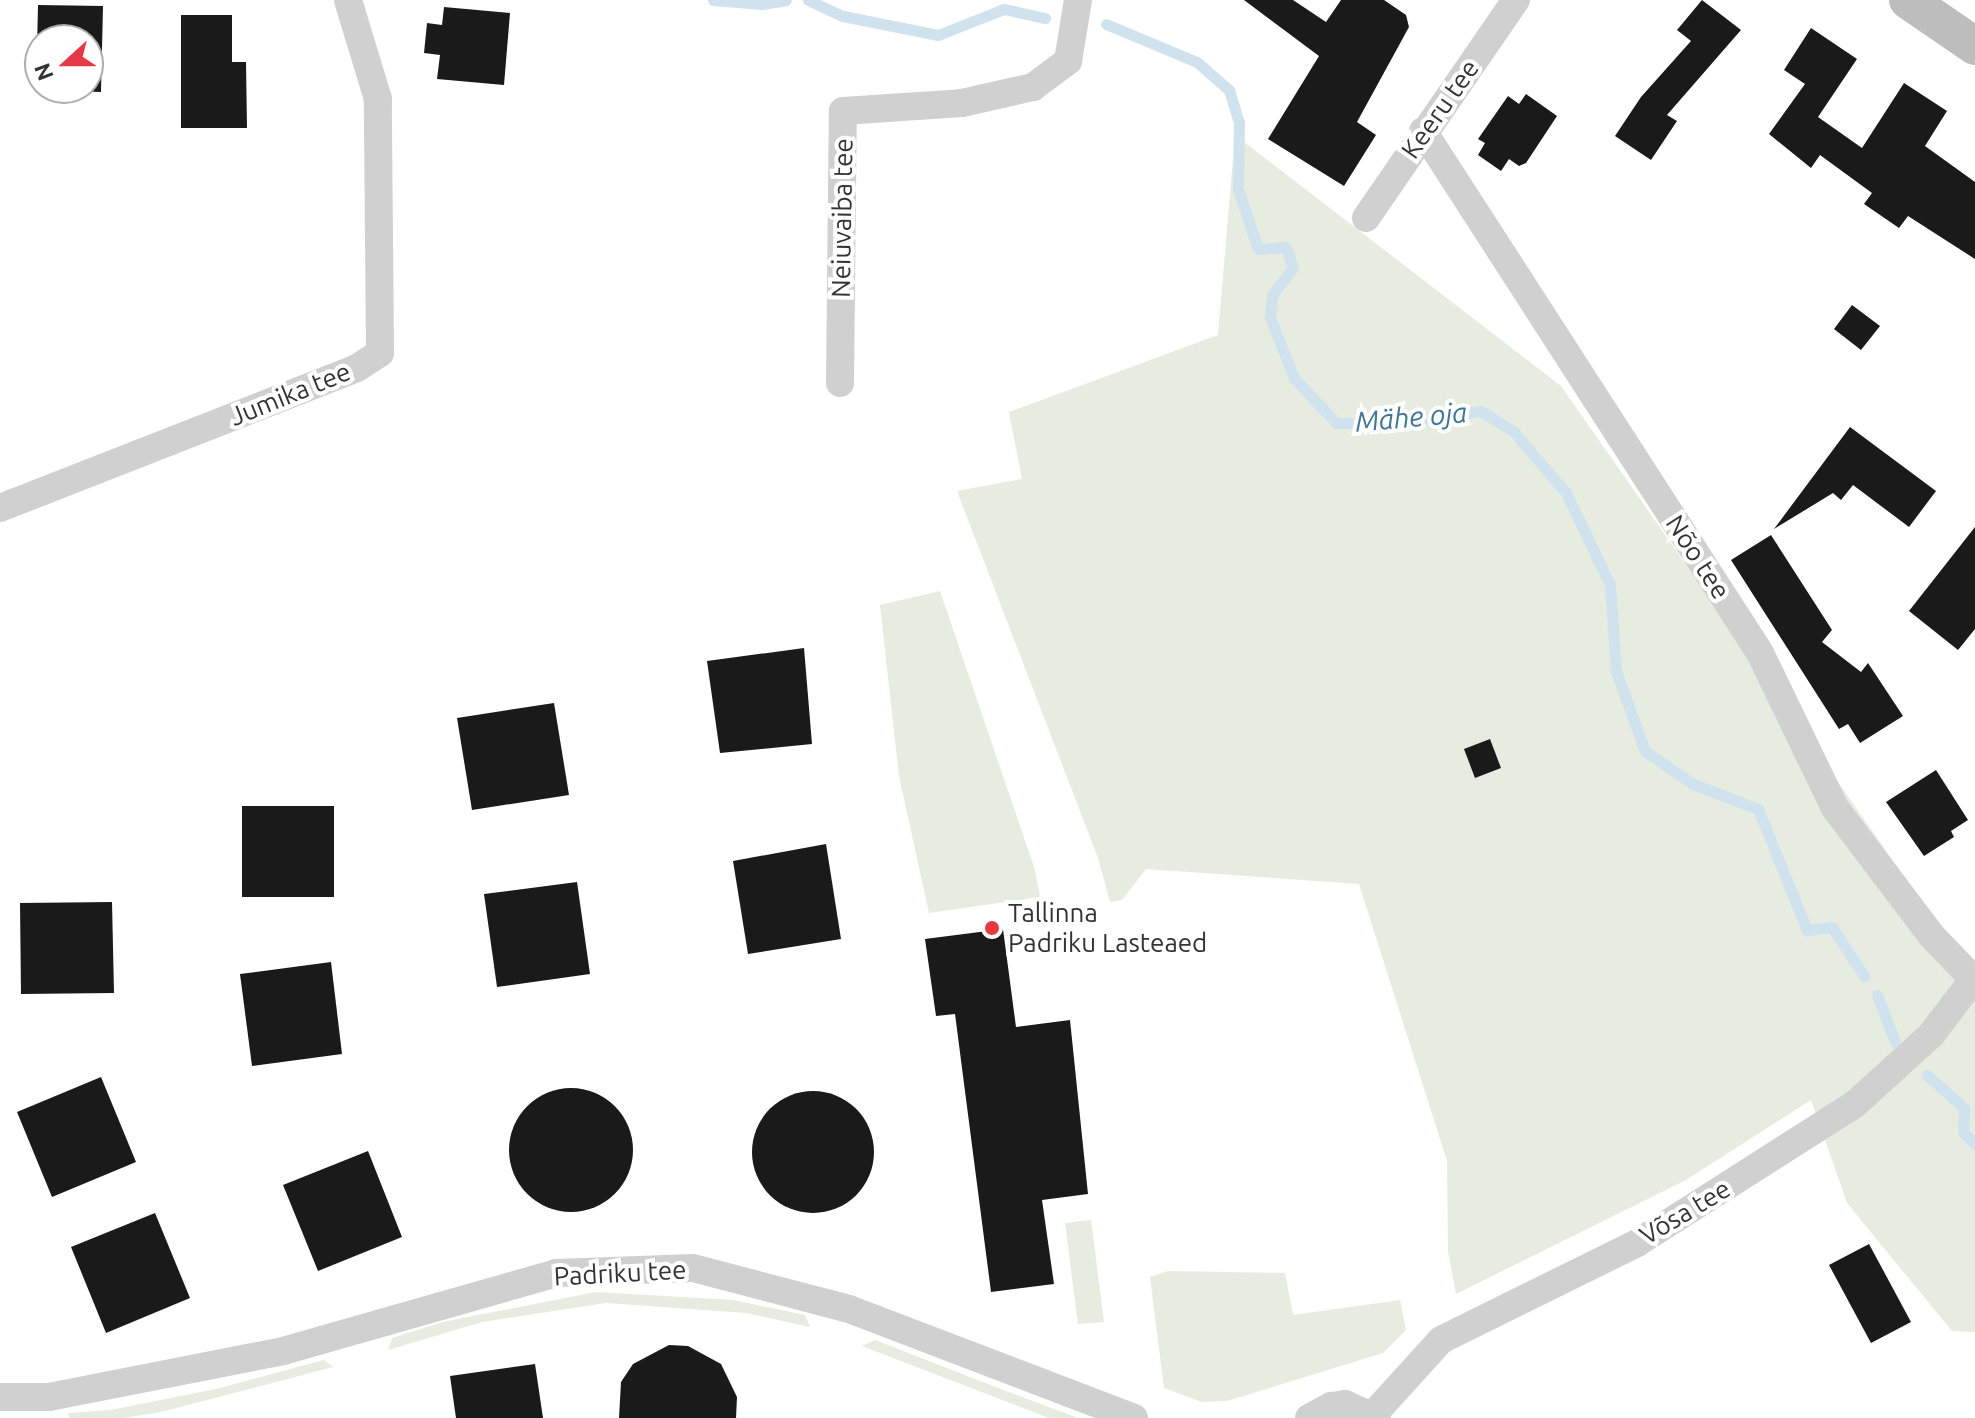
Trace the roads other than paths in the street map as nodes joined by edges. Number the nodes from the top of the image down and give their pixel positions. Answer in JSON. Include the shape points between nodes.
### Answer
{"nodes":[{"id":1,"x":348,"y":0,"type":"edge"},
{"id":2,"x":1078,"y":0,"type":"edge"},
{"id":3,"x":1516,"y":0,"type":"edge"},
{"id":4,"x":1908,"y":0,"type":"edge"},
{"id":5,"x":1975,"y":46,"type":"edge"},
{"id":6,"x":1423,"y":131,"type":"junction"},
{"id":7,"x":1366,"y":218,"type":"dead end"},
{"id":8,"x":840,"y":383,"type":"dead end"},
{"id":9,"x":0,"y":508,"type":"edge"},
{"id":10,"x":1974,"y":978,"type":"edge"},
{"id":11,"x":0,"y":1397,"type":"edge"},
{"id":12,"x":1375,"y":1416,"type":"edge"},
{"id":13,"x":1134,"y":1418,"type":"edge"},
{"id":14,"x":1309,"y":1418,"type":"edge"}],
"edges":[{"from":1,"to":9,"type":"street","name":"Jumika tee","via":[[378,99],[380,353],[357,368]]},
{"from":2,"to":8,"type":"street","name":"Neiuvaiba tee","via":[[1068,61],[1033,87],[962,103],[843,111]]},
{"from":3,"to":6,"type":"street","name":"Keeru tee"},
{"from":4,"to":5,"type":"main road"},
{"from":6,"to":7,"type":"street","name":"Keeru tee"},
{"from":6,"to":10,"type":"street","name":"Nõo tee","via":[[1760,653],[1835,808],[1931,935]]},
{"from":10,"to":12,"type":"street","name":"Võsa tee","via":[[1931,1035],[1854,1105],[1637,1243],[1441,1340]]},
{"from":11,"to":13,"type":"street","name":"Padriku tee","via":[[49,1397],[283,1351],[556,1273],[693,1268],[849,1309]]},
{"from":12,"to":14,"type":"street","via":[[1345,1404]]}]}
